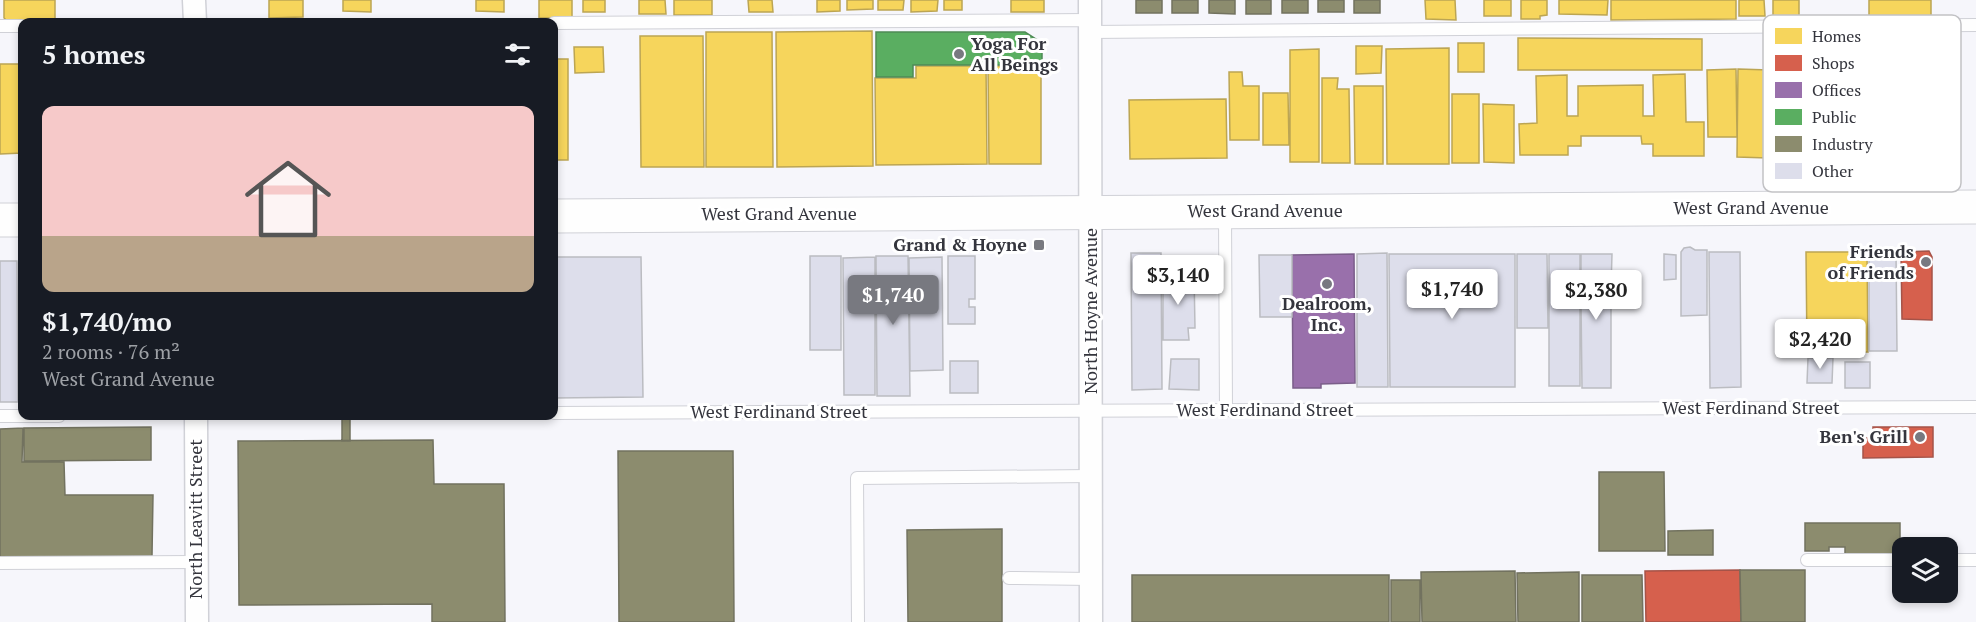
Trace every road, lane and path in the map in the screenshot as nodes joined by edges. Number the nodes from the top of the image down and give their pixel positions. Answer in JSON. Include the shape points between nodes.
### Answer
{"nodes":[{"id":1,"x":194,"y":0,"type":"edge"},
{"id":2,"x":1090,"y":17,"type":"edge"},
{"id":3,"x":195,"y":18,"type":"edge"},
{"id":4,"x":558,"y":23,"type":"edge"},
{"id":5,"x":1763,"y":23,"type":"edge"},
{"id":6,"x":1961,"y":25,"type":"edge"},
{"id":7,"x":1976,"y":25,"type":"edge"},
{"id":8,"x":0,"y":26,"type":"edge"},
{"id":9,"x":18,"y":26,"type":"edge"},
{"id":10,"x":1976,"y":207,"type":"edge"},
{"id":11,"x":1091,"y":212,"type":"junction"},
{"id":12,"x":1225,"y":212,"type":"junction"},
{"id":13,"x":558,"y":216,"type":"edge"},
{"id":14,"x":0,"y":220,"type":"edge"},
{"id":15,"x":18,"y":220,"type":"edge"},
{"id":16,"x":1976,"y":407,"type":"edge"},
{"id":17,"x":1226,"y":410,"type":"junction"},
{"id":18,"x":1091,"y":411,"type":"junction"},
{"id":19,"x":558,"y":413,"type":"edge"},
{"id":20,"x":0,"y":416,"type":"edge"},
{"id":21,"x":18,"y":416,"type":"edge"},
{"id":22,"x":196,"y":420,"type":"edge"},
{"id":23,"x":1091,"y":476,"type":"junction"},
{"id":24,"x":1807,"y":560,"type":"dead end"},
{"id":25,"x":1892,"y":560,"type":"edge"},
{"id":26,"x":1958,"y":560,"type":"edge"},
{"id":27,"x":1976,"y":560,"type":"edge"},
{"id":28,"x":196,"y":562,"type":"junction"},
{"id":29,"x":0,"y":563,"type":"edge"},
{"id":30,"x":1009,"y":578,"type":"dead end"},
{"id":31,"x":1091,"y":579,"type":"junction"},
{"id":32,"x":197,"y":622,"type":"edge"},
{"id":33,"x":858,"y":622,"type":"edge"},
{"id":34,"x":1091,"y":622,"type":"edge"}],
"edges":[{"from":1,"to":3,"type":"street"},
{"from":2,"to":4,"type":"lane"},
{"from":2,"to":5,"type":"lane"},
{"from":2,"to":11,"type":"street","name":"North Hoyne Avenue"},
{"from":6,"to":7,"type":"lane"},
{"from":8,"to":9,"type":"lane"},
{"from":10,"to":12,"type":"main road","name":"West Grand Avenue"},
{"from":11,"to":12,"type":"main road","name":"West Grand Avenue"},
{"from":11,"to":13,"type":"main road","name":"West Grand Avenue"},
{"from":11,"to":18,"type":"street","name":"North Hoyne Avenue"},
{"from":12,"to":17,"type":"lane"},
{"from":14,"to":15,"type":"main road"},
{"from":16,"to":17,"type":"lane","name":"West Ferdinand Street"},
{"from":17,"to":18,"type":"lane","name":"West Ferdinand Street"},
{"from":18,"to":19,"type":"lane","name":"West Ferdinand Street"},
{"from":18,"to":23,"type":"street","name":"North Hoyne Avenue"},
{"from":20,"to":21,"type":"lane"},
{"from":22,"to":28,"type":"street","name":"North Leavitt Street"},
{"from":23,"to":31,"type":"street","name":"North Hoyne Avenue"},
{"from":23,"to":33,"type":"lane","via":[[857,478]]},
{"from":24,"to":25,"type":"lane"},
{"from":26,"to":27,"type":"lane"},
{"from":28,"to":29,"type":"lane"},
{"from":28,"to":32,"type":"street","name":"North Leavitt Street"},
{"from":30,"to":31,"type":"lane"},
{"from":31,"to":34,"type":"street","name":"North Hoyne Avenue"}]}
